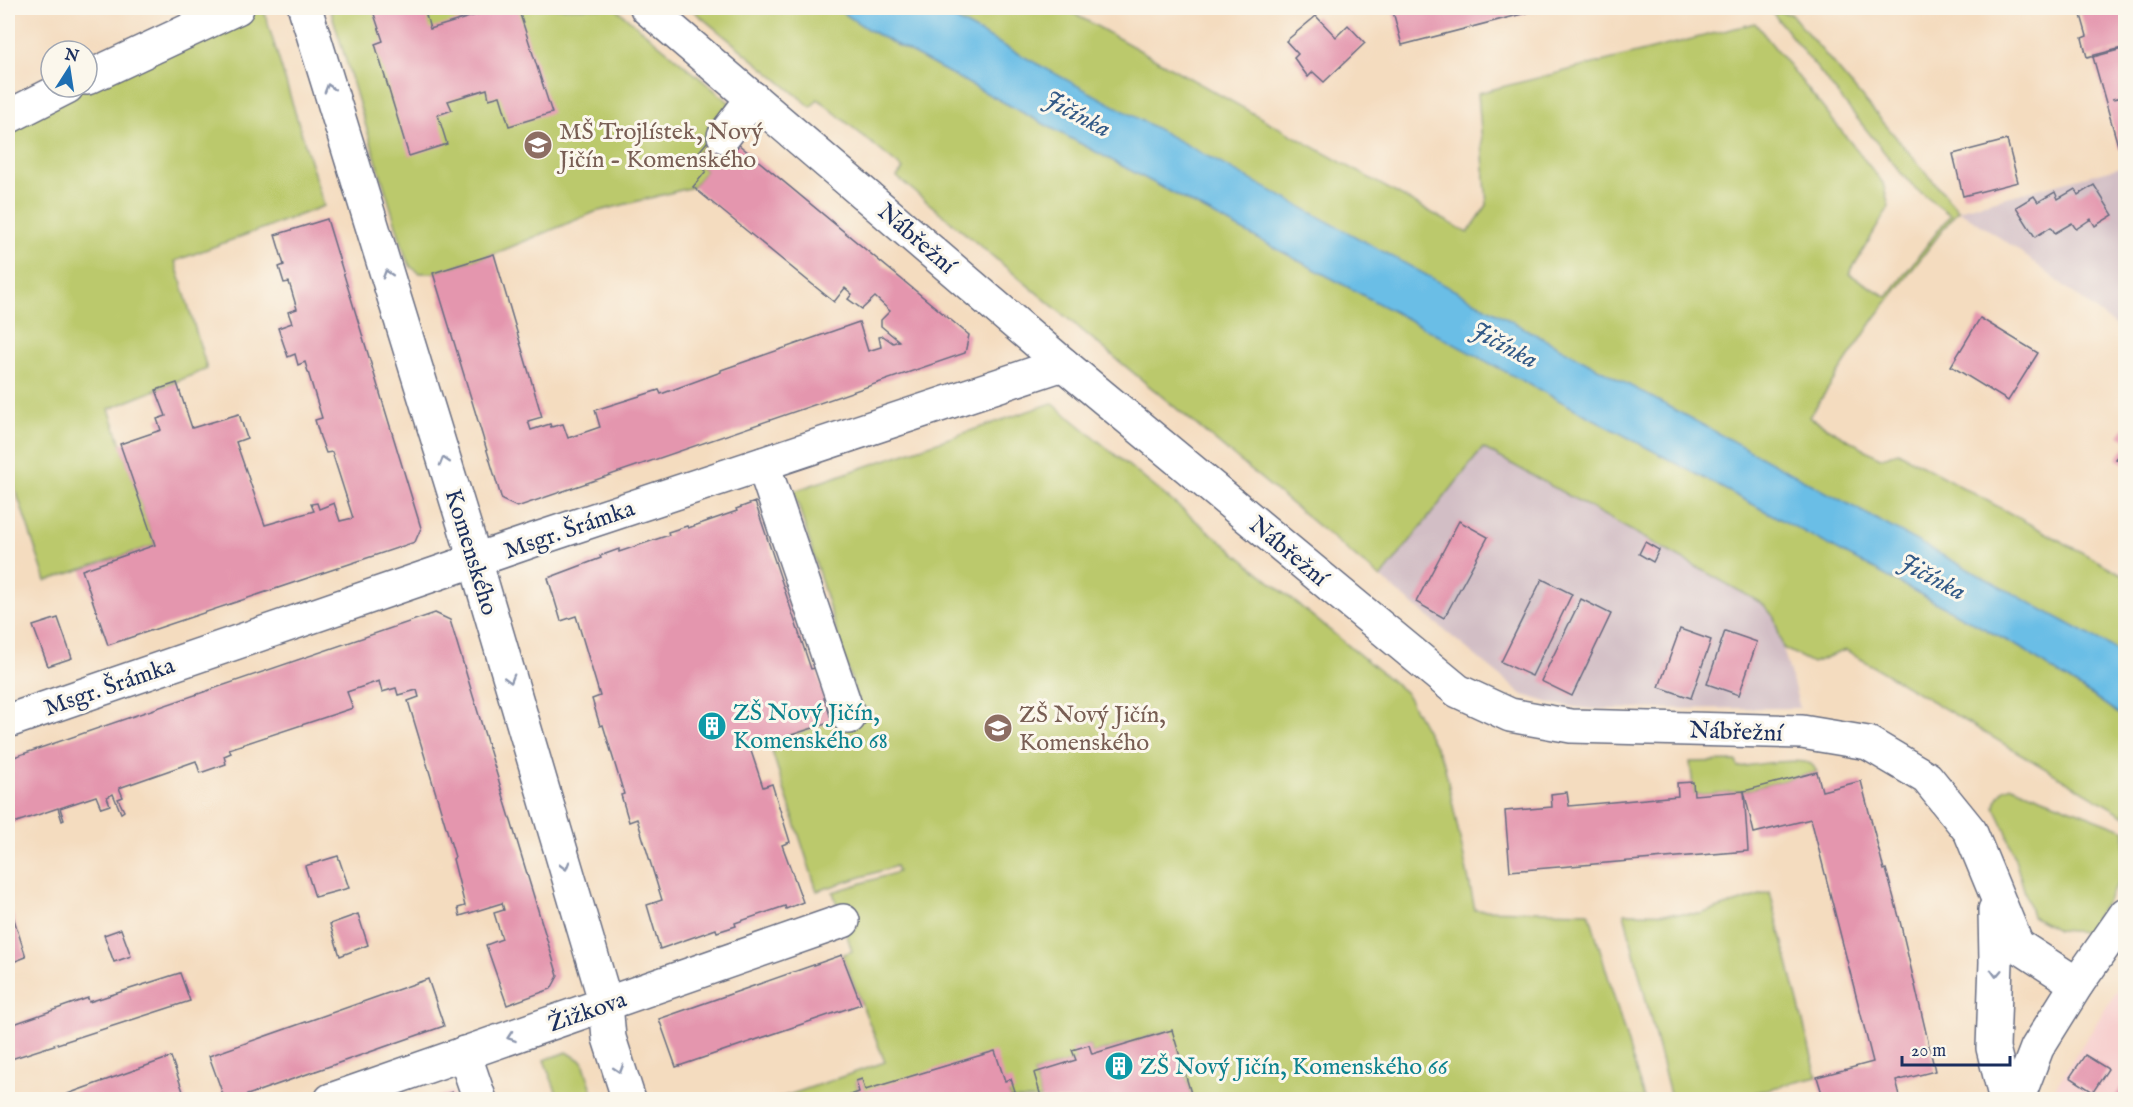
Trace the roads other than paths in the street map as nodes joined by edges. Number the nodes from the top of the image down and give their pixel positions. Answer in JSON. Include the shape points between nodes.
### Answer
{"nodes":[{"id":1,"x":237,"y":8,"type":"edge"},
{"id":2,"x":304,"y":8,"type":"edge"},
{"id":3,"x":648,"y":8,"type":"edge"},
{"id":4,"x":99,"y":72,"type":"edge"},
{"id":5,"x":753,"y":98,"type":"junction"},
{"id":6,"x":43,"y":99,"type":"edge"},
{"id":7,"x":8,"y":117,"type":"edge"},
{"id":8,"x":724,"y":136,"type":"dead end"},
{"id":9,"x":1064,"y":364,"type":"junction"},
{"id":10,"x":763,"y":464,"type":"junction"},
{"id":11,"x":475,"y":560,"type":"junction"},
{"id":12,"x":849,"y":717,"type":"dead end"},
{"id":13,"x":8,"y":721,"type":"edge"},
{"id":14,"x":1995,"y":894,"type":"junction"},
{"id":15,"x":2126,"y":914,"type":"edge"},
{"id":16,"x":843,"y":921,"type":"dead end"},
{"id":17,"x":2077,"y":984,"type":"junction"},
{"id":18,"x":606,"y":1004,"type":"junction"},
{"id":19,"x":464,"y":1053,"type":"junction"},
{"id":20,"x":331,"y":1100,"type":"edge"},
{"id":21,"x":480,"y":1100,"type":"edge"},
{"id":22,"x":629,"y":1100,"type":"edge"},
{"id":23,"x":2006,"y":1100,"type":"edge"},
{"id":24,"x":2017,"y":1100,"type":"edge"}],
"edges":[{"from":1,"to":4,"type":"street"},
{"from":11,"to":2,"type":"street","name":"Komenského","one_way":true},
{"from":3,"to":5,"type":"street","name":"Nábřežní"},
{"from":5,"to":8,"type":"street"},
{"from":5,"to":9,"type":"street","name":"Nábřežní"},
{"from":6,"to":7,"type":"street"},
{"from":9,"to":10,"type":"street","name":"Msgr. Šrámka"},
{"from":9,"to":14,"type":"street","name":"Nábřežní","via":[[1458,691],[1510,715],[1571,726],[1802,732],[1868,743],[1927,778],[1970,831]]},
{"from":10,"to":11,"type":"street","name":"Msgr. Šrámka"},
{"from":10,"to":12,"type":"street"},
{"from":11,"to":13,"type":"street","name":"Msgr. Šrámka"},
{"from":11,"to":18,"type":"street","name":"Komenského","one_way":true},
{"from":14,"to":17,"type":"street","name":"Nábřežní","via":[[2017,945]]},
{"from":14,"to":23,"type":"street","name":"Nábřežní","one_way":true,"via":[[1994,1048]]},
{"from":15,"to":17,"type":"street"},
{"from":16,"to":18,"type":"street","name":"Žižkova"},
{"from":17,"to":24,"type":"street","via":[[2037,1048]]},
{"from":18,"to":19,"type":"street","name":"Žižkova","one_way":true},
{"from":18,"to":22,"type":"street","name":"Komenského","one_way":true,"via":[[609,1038]]},
{"from":19,"to":20,"type":"street","name":"Žižkova"},
{"from":19,"to":21,"type":"street"}]}
